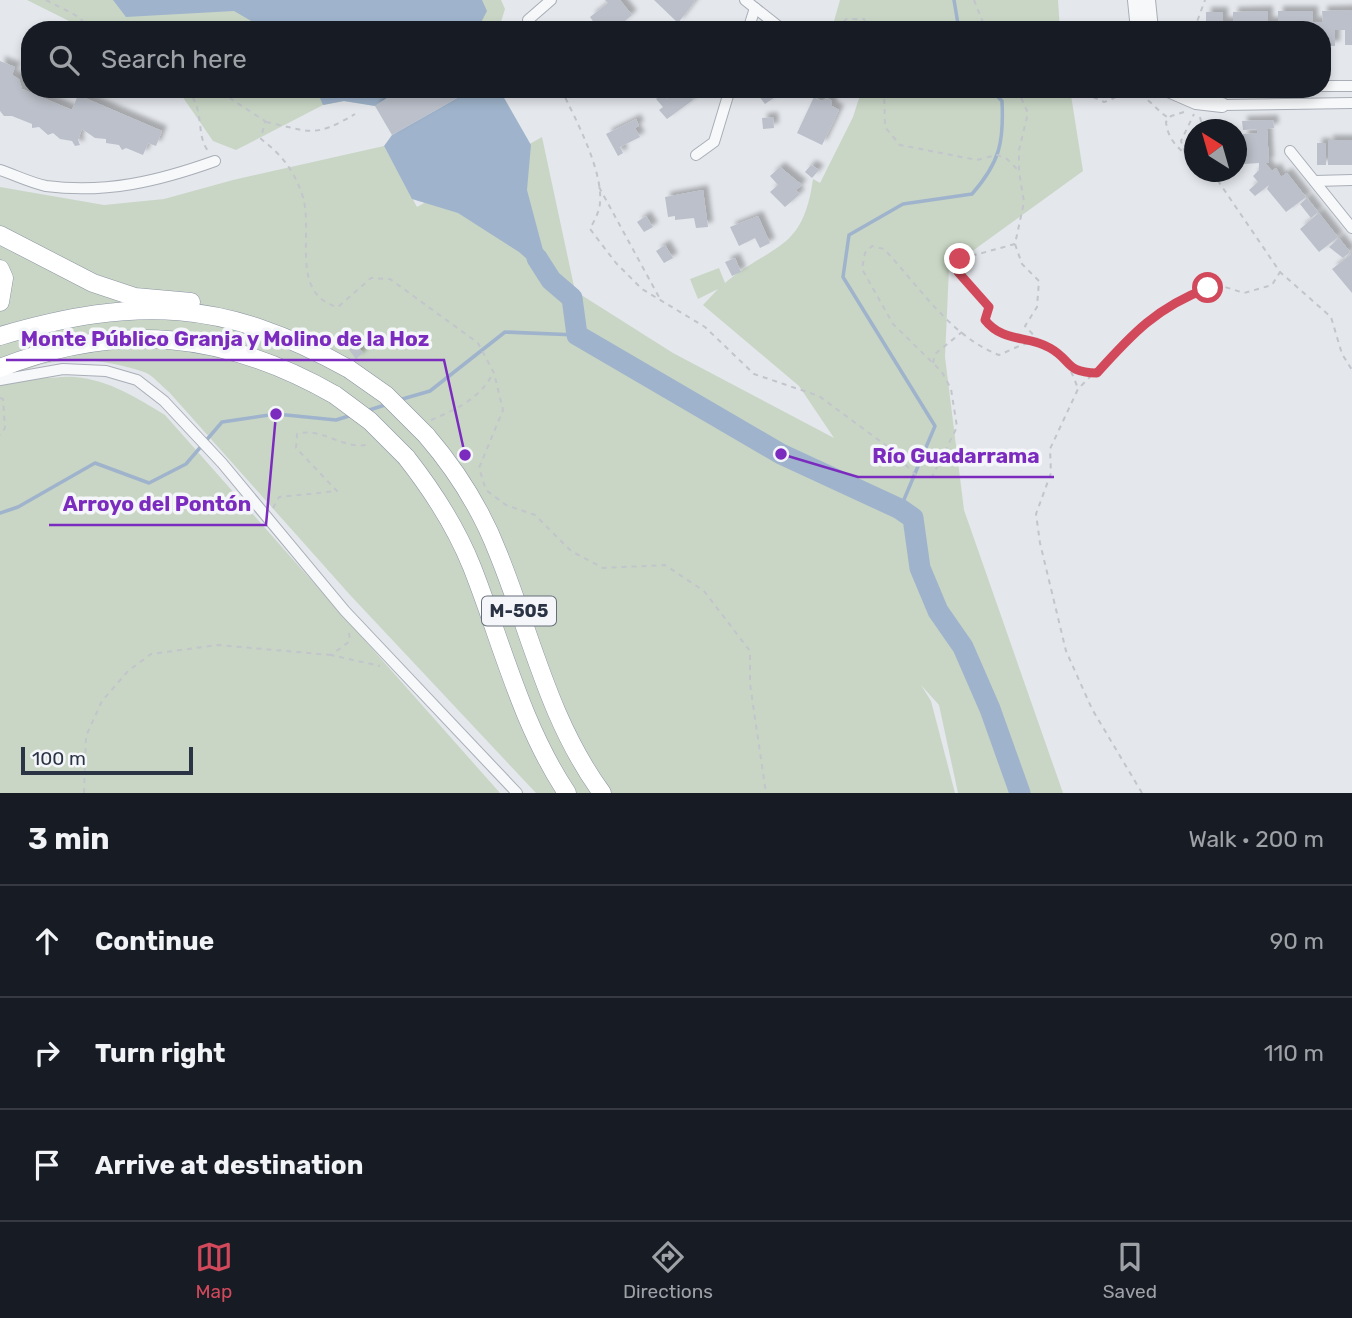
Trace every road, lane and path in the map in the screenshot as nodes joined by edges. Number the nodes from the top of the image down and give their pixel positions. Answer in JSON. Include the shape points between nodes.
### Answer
{"nodes":[{"id":1,"x":46,"y":0,"type":"edge"},
{"id":2,"x":551,"y":0,"type":"edge"},
{"id":3,"x":745,"y":0,"type":"edge"},
{"id":4,"x":974,"y":0,"type":"edge"},
{"id":5,"x":1135,"y":0,"type":"edge"},
{"id":6,"x":1148,"y":0,"type":"edge"},
{"id":7,"x":1205,"y":0,"type":"edge"},
{"id":8,"x":755,"y":8,"type":"junction"},
{"id":9,"x":528,"y":20,"type":"dead end"},
{"id":10,"x":82,"y":21,"type":"edge"},
{"id":11,"x":751,"y":21,"type":"edge"},
{"id":12,"x":772,"y":21,"type":"edge"},
{"id":13,"x":845,"y":21,"type":"edge"},
{"id":14,"x":865,"y":21,"type":"edge"},
{"id":15,"x":982,"y":21,"type":"edge"},
{"id":16,"x":1137,"y":21,"type":"edge"},
{"id":17,"x":1150,"y":21,"type":"edge"},
{"id":18,"x":1197,"y":21,"type":"edge"},
{"id":19,"x":1331,"y":86,"type":"edge"},
{"id":20,"x":1352,"y":86,"type":"edge"},
{"id":21,"x":192,"y":98,"type":"edge"},
{"id":22,"x":230,"y":98,"type":"edge"},
{"id":23,"x":564,"y":98,"type":"edge"},
{"id":24,"x":727,"y":98,"type":"edge"},
{"id":25,"x":884,"y":98,"type":"edge"},
{"id":26,"x":1021,"y":98,"type":"edge"},
{"id":27,"x":1095,"y":98,"type":"edge"},
{"id":28,"x":1115,"y":98,"type":"edge"},
{"id":29,"x":1146,"y":98,"type":"edge"},
{"id":30,"x":1187,"y":98,"type":"edge"},
{"id":31,"x":1352,"y":103,"type":"edge"},
{"id":32,"x":1222,"y":105,"type":"joint"},
{"id":33,"x":355,"y":114,"type":"dead end"},
{"id":34,"x":1169,"y":118,"type":"junction"},
{"id":35,"x":1190,"y":119,"type":"edge"},
{"id":36,"x":265,"y":121,"type":"junction"},
{"id":37,"x":1184,"y":132,"type":"edge"},
{"id":38,"x":1184,"y":151,"type":"edge"},
{"id":39,"x":1290,"y":151,"type":"dead end"},
{"id":40,"x":1184,"y":153,"type":"edge"},
{"id":41,"x":696,"y":156,"type":"dead end"},
{"id":42,"x":215,"y":161,"type":"joint"},
{"id":43,"x":0,"y":170,"type":"edge"},
{"id":44,"x":1018,"y":172,"type":"junction"},
{"id":45,"x":1352,"y":180,"type":"edge"},
{"id":46,"x":1315,"y":181,"type":"junction"},
{"id":47,"x":1219,"y":182,"type":"edge"},
{"id":48,"x":597,"y":183,"type":"junction"},
{"id":49,"x":1352,"y":228,"type":"edge"},
{"id":50,"x":0,"y":235,"type":"edge"},
{"id":51,"x":1015,"y":244,"type":"junction"},
{"id":52,"x":0,"y":270,"type":"edge"},
{"id":53,"x":1280,"y":272,"type":"junction"},
{"id":54,"x":661,"y":300,"type":"junction"},
{"id":55,"x":0,"y":302,"type":"edge"},
{"id":56,"x":962,"y":332,"type":"junction"},
{"id":57,"x":0,"y":336,"type":"edge"},
{"id":58,"x":301,"y":342,"type":"junction"},
{"id":59,"x":1030,"y":343,"type":"junction"},
{"id":60,"x":1043,"y":345,"type":"junction"},
{"id":61,"x":933,"y":364,"type":"junction"},
{"id":62,"x":0,"y":368,"type":"edge"},
{"id":63,"x":1070,"y":368,"type":"junction"},
{"id":64,"x":1352,"y":370,"type":"edge"},
{"id":65,"x":494,"y":373,"type":"junction"},
{"id":66,"x":1097,"y":373,"type":"junction"},
{"id":67,"x":0,"y":380,"type":"edge"},
{"id":68,"x":1078,"y":389,"type":"junction"},
{"id":69,"x":0,"y":398,"type":"edge"},
{"id":70,"x":426,"y":428,"type":"junction"},
{"id":71,"x":0,"y":435,"type":"edge"},
{"id":72,"x":376,"y":442,"type":"dead end"},
{"id":73,"x":268,"y":518,"type":"junction"},
{"id":74,"x":345,"y":611,"type":"junction"},
{"id":75,"x":331,"y":655,"type":"junction"},
{"id":76,"x":402,"y":671,"type":"junction"},
{"id":77,"x":84,"y":793,"type":"edge"},
{"id":78,"x":517,"y":793,"type":"edge"},
{"id":79,"x":567,"y":793,"type":"edge"},
{"id":80,"x":602,"y":793,"type":"edge"},
{"id":81,"x":766,"y":793,"type":"edge"},
{"id":82,"x":1142,"y":793,"type":"edge"}],
"edges":[{"from":1,"to":10,"type":"path"},
{"from":2,"to":9,"type":"street"},
{"from":3,"to":8,"type":"street"},
{"from":4,"to":15,"type":"path"},
{"from":5,"to":16,"type":"street"},
{"from":6,"to":17,"type":"street"},
{"from":7,"to":18,"type":"path"},
{"from":8,"to":11,"type":"street"},
{"from":8,"to":12,"type":"street"},
{"from":13,"to":14,"type":"path"},
{"from":19,"to":20,"type":"street"},
{"from":21,"to":42,"type":"path","via":[[201,114],[202,143]]},
{"from":22,"to":36,"type":"path"},
{"from":23,"to":48,"type":"path"},
{"from":24,"to":41,"type":"street","via":[[714,142]]},
{"from":25,"to":44,"type":"path","via":[[885,127],[900,145],[977,160],[997,155]]},
{"from":26,"to":44,"type":"path","via":[[1028,113]]},
{"from":27,"to":28,"type":"path","via":[[1104,102]]},
{"from":29,"to":34,"type":"path"},
{"from":30,"to":32,"type":"street"},
{"from":31,"to":32,"type":"street"},
{"from":33,"to":36,"type":"path","via":[[319,132]]},
{"from":34,"to":35,"type":"path","via":[[1199,107]]},
{"from":34,"to":40,"type":"path","via":[[1167,131]]},
{"from":36,"to":65,"type":"path","via":[[261,139],[286,158],[303,196],[308,232],[304,263],[314,292],[324,303],[338,307],[372,278],[390,279],[478,343]]},
{"from":37,"to":38,"type":"path"},
{"from":39,"to":46,"type":"street"},
{"from":42,"to":43,"type":"street","via":[[164,179],[104,188],[44,186]]},
{"from":44,"to":51,"type":"path","via":[[1024,202]]},
{"from":45,"to":46,"type":"street"},
{"from":46,"to":49,"type":"street"},
{"from":47,"to":53,"type":"path"},
{"from":48,"to":54,"type":"path"},
{"from":48,"to":54,"type":"path","via":[[599,208],[590,229],[616,263],[642,289]]},
{"from":50,"to":58,"type":"highway","number":"M-505","via":[[93,283],[135,297],[224,307],[271,322]]},
{"from":51,"to":59,"type":"path","via":[[960,259],[958,272],[984,298],[989,325],[999,334]]},
{"from":51,"to":60,"type":"path","via":[[1022,264],[1040,281],[1037,307],[1025,326]]},
{"from":52,"to":55,"type":"highway","via":[[4,278]]},
{"from":53,"to":64,"type":"path","via":[[1331,317]]},
{"from":53,"to":66,"type":"path","via":[[1272,285],[1244,293],[1208,288],[1179,299],[1142,324]]},
{"from":54,"to":61,"type":"path","via":[[705,327],[754,373],[819,396],[918,477],[932,477],[957,427],[951,388]]},
{"from":56,"to":59,"type":"path","via":[[999,355]]},
{"from":56,"to":61,"type":"path","via":[[935,354]]},
{"from":56,"to":61,"type":"path","via":[[884,249],[872,246],[864,253],[862,269],[893,324]]},
{"from":57,"to":58,"type":"highway","number":"M-505","via":[[48,322],[137,309],[190,312],[249,323]]},
{"from":58,"to":70,"type":"highway","number":"M-505","bridge":true,"via":[[349,369]]},
{"from":59,"to":60,"type":"path"},
{"from":60,"to":63,"type":"path"},
{"from":62,"to":79,"type":"highway","number":"M-505","bridge":true,"via":[[101,341],[152,338],[201,343],[247,354],[300,375],[370,421],[430,488],[471,565],[514,688]]},
{"from":63,"to":66,"type":"path"},
{"from":63,"to":68,"type":"path"},
{"from":65,"to":70,"type":"path","via":[[484,390]]},
{"from":65,"to":81,"type":"path","via":[[503,410],[479,468],[486,490],[506,505],[535,515],[571,551],[603,568],[665,565],[704,591],[750,651],[750,684]]},
{"from":66,"to":68,"type":"path"},
{"from":67,"to":73,"type":"street","via":[[63,369],[106,371],[138,380],[164,401]]},
{"from":68,"to":82,"type":"path","via":[[1050,449],[1051,473],[1037,514],[1040,543],[1066,651],[1092,709]]},
{"from":69,"to":71,"type":"path","via":[[5,428]]},
{"from":70,"to":80,"type":"highway","number":"M-505","via":[[478,509],[566,736]]},
{"from":72,"to":73,"type":"path","via":[[360,447],[308,430],[297,434],[296,448],[337,491],[279,497]]},
{"from":73,"to":74,"type":"street"},
{"from":74,"to":75,"type":"path","via":[[350,640]]},
{"from":74,"to":76,"type":"street"},
{"from":75,"to":76,"type":"path"},
{"from":75,"to":77,"type":"path","via":[[218,645],[151,654],[128,671],[102,701],[86,736]]},
{"from":76,"to":78,"type":"street"}]}
